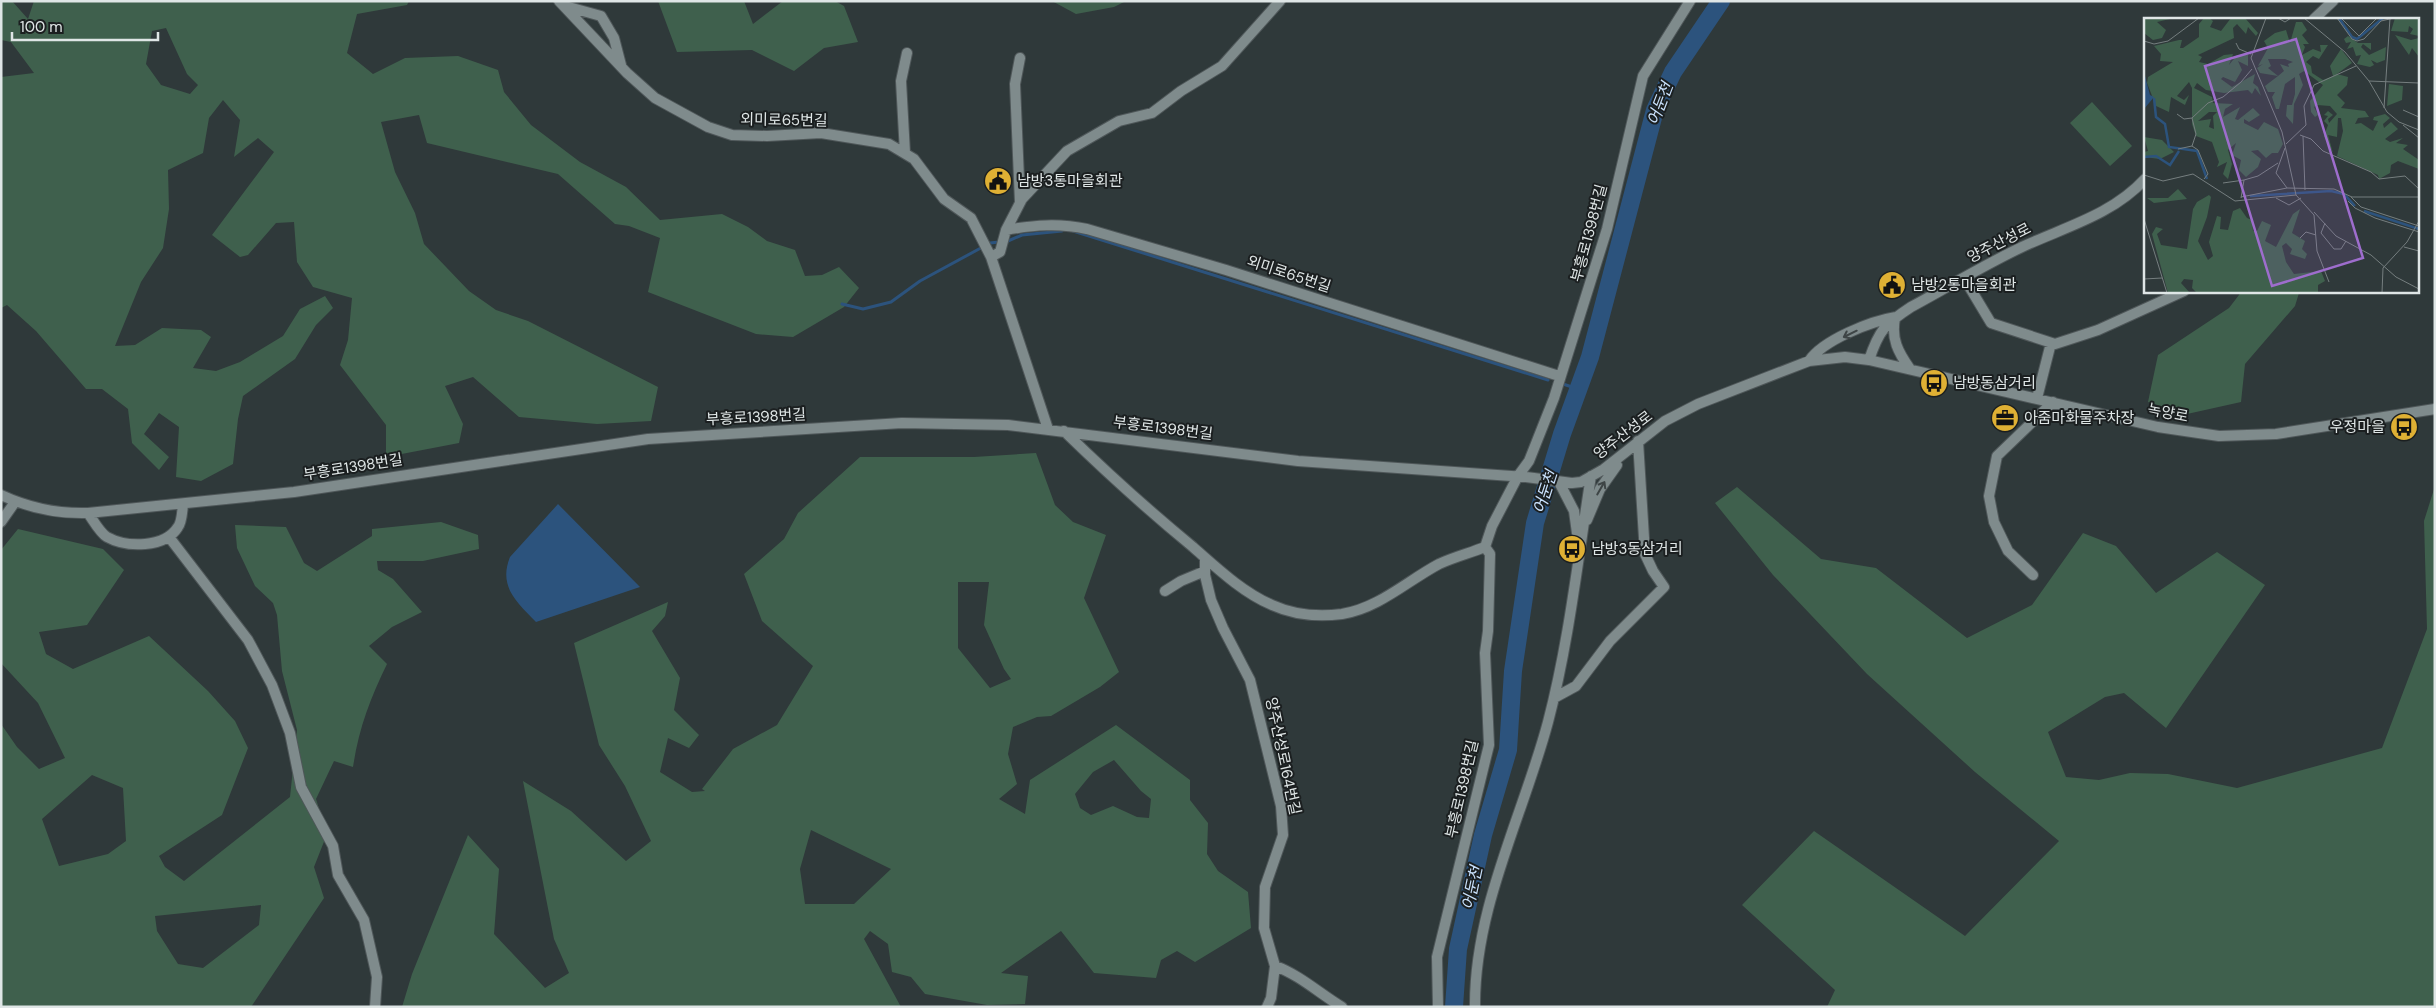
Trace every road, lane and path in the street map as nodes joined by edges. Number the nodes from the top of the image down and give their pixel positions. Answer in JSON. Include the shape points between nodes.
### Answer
{"nodes":[{"id":1,"x":1280,"y":1,"type":"edge"},
{"id":2,"x":1690,"y":1,"type":"edge"},
{"id":3,"x":2332,"y":1,"type":"edge"},
{"id":4,"x":562,"y":3,"type":"edge"},
{"id":5,"x":2315,"y":18,"type":"edge"},
{"id":6,"x":907,"y":53,"type":"dead end"},
{"id":7,"x":1020,"y":58,"type":"dead end"},
{"id":8,"x":621,"y":66,"type":"junction"},
{"id":9,"x":905,"y":154,"type":"junction"},
{"id":10,"x":2144,"y":179,"type":"edge"},
{"id":11,"x":1020,"y":203,"type":"junction"},
{"id":12,"x":1004,"y":238,"type":"junction"},
{"id":13,"x":988,"y":250,"type":"junction"},
{"id":14,"x":1964,"y":278,"type":"junction"},
{"id":15,"x":2182,"y":292,"type":"edge"},
{"id":16,"x":1896,"y":317,"type":"junction"},
{"id":17,"x":2052,"y":343,"type":"junction"},
{"id":18,"x":1869,"y":360,"type":"junction"},
{"id":19,"x":1809,"y":361,"type":"junction"},
{"id":20,"x":1910,"y":369,"type":"junction"},
{"id":21,"x":1559,"y":376,"type":"junction"},
{"id":22,"x":2037,"y":398,"type":"junction"},
{"id":23,"x":2053,"y":402,"type":"junction"},
{"id":24,"x":2435,"y":409,"type":"edge"},
{"id":25,"x":1048,"y":429,"type":"junction"},
{"id":26,"x":1064,"y":431,"type":"junction"},
{"id":27,"x":1634,"y":444,"type":"junction"},
{"id":28,"x":1522,"y":476,"type":"junction"},
{"id":29,"x":1591,"y":476,"type":"junction"},
{"id":30,"x":1559,"y":482,"type":"junction"},
{"id":31,"x":1,"y":495,"type":"edge"},
{"id":32,"x":15,"y":502,"type":"junction"},
{"id":33,"x":183,"y":505,"type":"junction"},
{"id":34,"x":88,"y":513,"type":"junction"},
{"id":35,"x":1,"y":522,"type":"edge"},
{"id":36,"x":169,"y":537,"type":"junction"},
{"id":37,"x":1485,"y":547,"type":"junction"},
{"id":38,"x":1578,"y":549,"type":"junction"},
{"id":39,"x":1207,"y":565,"type":"junction"},
{"id":40,"x":2033,"y":575,"type":"dead end"},
{"id":41,"x":1165,"y":590,"type":"dead end"},
{"id":42,"x":1554,"y":698,"type":"junction"},
{"id":43,"x":1275,"y":966,"type":"junction"},
{"id":44,"x":374,"y":1007,"type":"edge"},
{"id":45,"x":1267,"y":1007,"type":"edge"},
{"id":46,"x":1342,"y":1007,"type":"edge"},
{"id":47,"x":1438,"y":1007,"type":"edge"},
{"id":48,"x":1475,"y":1007,"type":"edge"}],
"edges":[{"from":1,"to":11,"type":"street","via":[[1222,66],[1152,113],[1119,121],[1079,143]]},
{"from":2,"to":21,"type":"street","name":"부흥로1398번길","via":[[1643,76],[1607,229],[1578,326]]},
{"from":3,"to":5,"type":"street"},
{"from":4,"to":8,"type":"street","name":"외미로65번길"},
{"from":4,"to":8,"type":"street","via":[[601,16],[614,38]]},
{"from":6,"to":9,"type":"street","via":[[901,81]]},
{"from":7,"to":11,"type":"street","via":[[1015,84]]},
{"from":8,"to":9,"type":"street","name":"외미로65번길","via":[[655,98],[708,127],[732,134],[767,136],[821,133],[889,144]]},
{"from":9,"to":13,"type":"street","name":"외미로65번길","via":[[914,159],[944,199],[971,218]]},
{"from":10,"to":14,"type":"street","name":"양주산성로","via":[[2115,204],[2023,246]]},
{"from":11,"to":12,"type":"street"},
{"from":12,"to":13,"type":"street","via":[[1000,252]]},
{"from":12,"to":21,"type":"street","name":"외미로65번길","via":[[1065,224],[1087,229]]},
{"from":13,"to":25,"type":"street","name":"외미로65번길"},
{"from":14,"to":16,"type":"street","name":"양주산성로"},
{"from":14,"to":17,"type":"street","via":[[1991,323]]},
{"from":15,"to":17,"type":"street","via":[[2098,330]]},
{"from":16,"to":18,"type":"street","name":"양주산성로","via":[[1877,335]]},
{"from":16,"to":19,"type":"street","one_way":true,"via":[[1881,320],[1831,343],[1815,352]]},
{"from":16,"to":20,"type":"street","via":[[1894,338],[1898,353]]},
{"from":17,"to":22,"type":"street"},
{"from":18,"to":19,"type":"street","name":"양주산성로","via":[[1846,357]]},
{"from":18,"to":20,"type":"street","name":"녹양로"},
{"from":19,"to":27,"type":"street","name":"양주산성로","via":[[1698,404],[1665,421]]},
{"from":20,"to":22,"type":"street","name":"녹양로"},
{"from":21,"to":28,"type":"street","name":"부흥로1398번길","via":[[1554,398]]},
{"from":22,"to":23,"type":"street","name":"녹양로"},
{"from":23,"to":24,"type":"street","name":"녹양로","via":[[2186,432],[2245,436]]},
{"from":23,"to":40,"type":"street","via":[[1997,456],[1989,496],[1994,522],[2008,551]]},
{"from":25,"to":26,"type":"street","name":"부흥로1398번길"},
{"from":25,"to":33,"type":"street","name":"부흥로1398번길","via":[[959,423],[902,424],[648,439],[294,492]]},
{"from":26,"to":28,"type":"street","name":"부흥로1398번길","via":[[1298,461]]},
{"from":26,"to":39,"type":"street"},
{"from":27,"to":29,"type":"street","name":"양주산성로"},
{"from":38,"to":27,"type":"street","one_way":true,"via":[[1600,489]]},
{"from":27,"to":42,"type":"street","via":[[1646,554],[1664,587],[1610,641],[1576,686]]},
{"from":28,"to":30,"type":"street","name":"부흥로1398번길"},
{"from":28,"to":37,"type":"street","name":"부흥로1398번길","via":[[1492,526]]},
{"from":29,"to":30,"type":"street","name":"부흥로1398번길","via":[[1581,482]]},
{"from":29,"to":38,"type":"street","name":"양주산성로"},
{"from":30,"to":38,"type":"street","via":[[1574,511]]},
{"from":31,"to":32,"type":"street","name":"부흥로1398번길"},
{"from":32,"to":34,"type":"street","name":"부흥로1398번길","via":[[54,512]]},
{"from":32,"to":35,"type":"street"},
{"from":33,"to":34,"type":"street","name":"부흥로1398번길"},
{"from":33,"to":36,"type":"street","via":[[179,526]]},
{"from":34,"to":36,"type":"street","via":[[106,537],[126,543],[144,545]]},
{"from":36,"to":44,"type":"street","via":[[248,640],[272,685],[290,733],[301,787],[333,846],[338,875],[364,920],[377,977]]},
{"from":37,"to":39,"type":"street","via":[[1440,564],[1385,599],[1343,614],[1303,616],[1271,605]]},
{"from":37,"to":47,"type":"street","name":"부흥로1398번길","via":[[1490,554],[1485,653],[1489,745],[1437,957]]},
{"from":38,"to":42,"type":"street","name":"양주산성로","via":[[1570,620]]},
{"from":39,"to":41,"type":"street"},
{"from":39,"to":43,"type":"street","name":"양주산성로164번길","via":[[1214,607],[1250,680],[1281,806],[1283,835],[1264,887],[1264,928]]},
{"from":42,"to":48,"type":"street","name":"양주산성로","via":[[1486,919]]},
{"from":43,"to":45,"type":"street","name":"양주산성로164번길"},
{"from":43,"to":46,"type":"street","via":[[1300,978]]}]}
